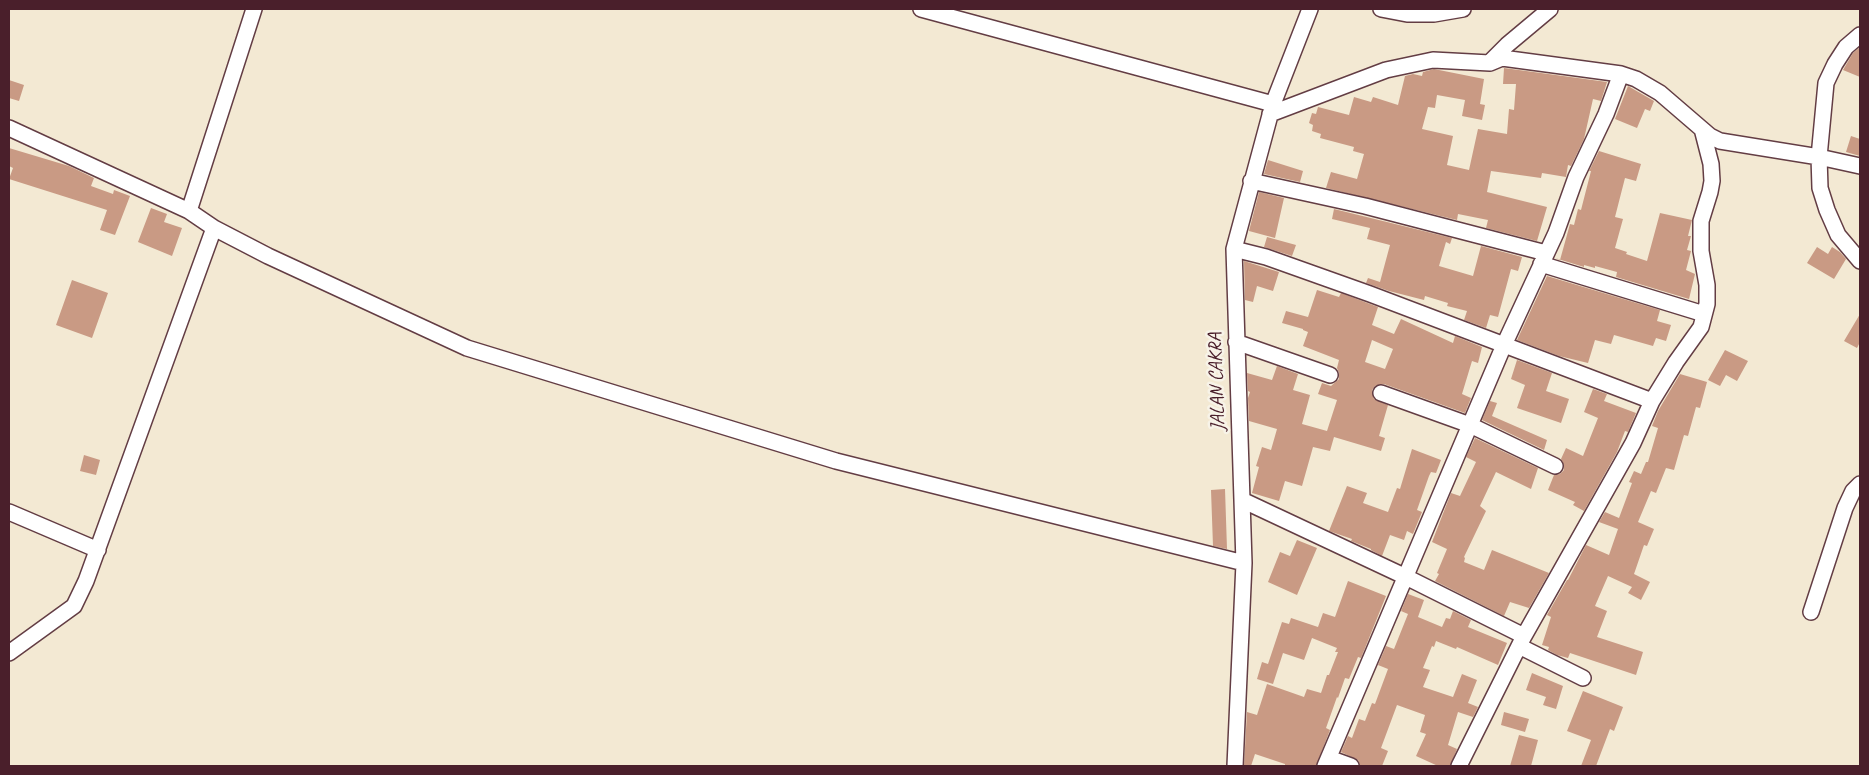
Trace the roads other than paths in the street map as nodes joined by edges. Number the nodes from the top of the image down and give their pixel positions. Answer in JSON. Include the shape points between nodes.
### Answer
{"nodes":[{"id":1,"x":254,"y":9,"type":"edge"},
{"id":2,"x":921,"y":9,"type":"edge"},
{"id":3,"x":1310,"y":9,"type":"edge"},
{"id":4,"x":1381,"y":9,"type":"edge"},
{"id":5,"x":1463,"y":9,"type":"edge"},
{"id":6,"x":1550,"y":9,"type":"edge"},
{"id":7,"x":1860,"y":35,"type":"edge"},
{"id":8,"x":1490,"y":62,"type":"junction"},
{"id":9,"x":1621,"y":74,"type":"junction"},
{"id":10,"x":1272,"y":109,"type":"junction"},
{"id":11,"x":9,"y":128,"type":"edge"},
{"id":12,"x":1702,"y":129,"type":"junction"},
{"id":13,"x":1819,"y":157,"type":"junction"},
{"id":14,"x":1860,"y":166,"type":"edge"},
{"id":15,"x":1252,"y":181,"type":"junction"},
{"id":16,"x":189,"y":211,"type":"junction"},
{"id":17,"x":214,"y":228,"type":"junction"},
{"id":18,"x":1234,"y":249,"type":"junction"},
{"id":19,"x":1543,"y":258,"type":"junction"},
{"id":20,"x":1860,"y":261,"type":"edge"},
{"id":21,"x":1704,"y":314,"type":"junction"},
{"id":22,"x":1236,"y":342,"type":"junction"},
{"id":23,"x":1504,"y":345,"type":"junction"},
{"id":24,"x":1330,"y":375,"type":"dead end"},
{"id":25,"x":1381,"y":393,"type":"dead end"},
{"id":26,"x":1652,"y":401,"type":"junction"},
{"id":27,"x":1470,"y":425,"type":"junction"},
{"id":28,"x":1555,"y":466,"type":"dead end"},
{"id":29,"x":1860,"y":484,"type":"edge"},
{"id":30,"x":1242,"y":500,"type":"junction"},
{"id":31,"x":9,"y":512,"type":"edge"},
{"id":32,"x":98,"y":550,"type":"junction"},
{"id":33,"x":1244,"y":563,"type":"junction"},
{"id":34,"x":1406,"y":577,"type":"junction"},
{"id":35,"x":1811,"y":612,"type":"dead end"},
{"id":36,"x":1522,"y":641,"type":"junction"},
{"id":37,"x":9,"y":653,"type":"edge"},
{"id":38,"x":1583,"y":678,"type":"dead end"},
{"id":39,"x":1327,"y":762,"type":"edge"},
{"id":40,"x":1235,"y":766,"type":"edge"},
{"id":41,"x":1351,"y":766,"type":"edge"},
{"id":42,"x":1459,"y":766,"type":"edge"}],
"edges":[{"from":1,"to":16,"type":"street"},
{"from":2,"to":10,"type":"street"},
{"from":3,"to":10,"type":"street","name":"JALAN CAKRA"},
{"from":4,"to":5,"type":"street","via":[[1407,14],[1434,14]]},
{"from":6,"to":8,"type":"street"},
{"from":7,"to":13,"type":"street","via":[[1846,47],[1826,83]]},
{"from":8,"to":9,"type":"street","via":[[1502,58]]},
{"from":8,"to":10,"type":"street","via":[[1433,60],[1386,70]]},
{"from":9,"to":12,"type":"street","via":[[1660,94]]},
{"from":9,"to":19,"type":"street"},
{"from":10,"to":15,"type":"street","name":"JALAN CAKRA"},
{"from":11,"to":16,"type":"street"},
{"from":12,"to":13,"type":"street","via":[[1728,143]]},
{"from":12,"to":21,"type":"street","via":[[1712,181],[1701,221],[1701,251],[1707,285]]},
{"from":13,"to":14,"type":"street"},
{"from":13,"to":20,"type":"street","via":[[1820,188],[1827,210],[1838,235]]},
{"from":15,"to":18,"type":"street","name":"JALAN CAKRA"},
{"from":15,"to":19,"type":"street","via":[[1365,206]]},
{"from":16,"to":17,"type":"street"},
{"from":17,"to":32,"type":"street"},
{"from":17,"to":33,"type":"street","via":[[467,348],[836,460]]},
{"from":18,"to":22,"type":"street","name":"JALAN CAKRA"},
{"from":18,"to":23,"type":"street","via":[[1266,257]]},
{"from":19,"to":21,"type":"street"},
{"from":19,"to":23,"type":"street"},
{"from":21,"to":26,"type":"street","via":[[1701,327]]},
{"from":22,"to":24,"type":"street"},
{"from":22,"to":30,"type":"street","name":"JALAN CAKRA"},
{"from":23,"to":26,"type":"street"},
{"from":23,"to":27,"type":"street"},
{"from":25,"to":27,"type":"street"},
{"from":26,"to":36,"type":"street","via":[[1633,443]]},
{"from":27,"to":28,"type":"street"},
{"from":27,"to":34,"type":"street"},
{"from":29,"to":35,"type":"street","via":[[1853,491],[1846,508]]},
{"from":30,"to":33,"type":"street","name":"JALAN CAKRA"},
{"from":30,"to":34,"type":"street"},
{"from":31,"to":32,"type":"street"},
{"from":32,"to":37,"type":"street","via":[[74,606]]},
{"from":33,"to":40,"type":"street","name":"JALAN CAKRA"},
{"from":34,"to":36,"type":"street"},
{"from":34,"to":39,"type":"street"},
{"from":36,"to":38,"type":"street"},
{"from":36,"to":42,"type":"street"},
{"from":39,"to":41,"type":"street"}]}
